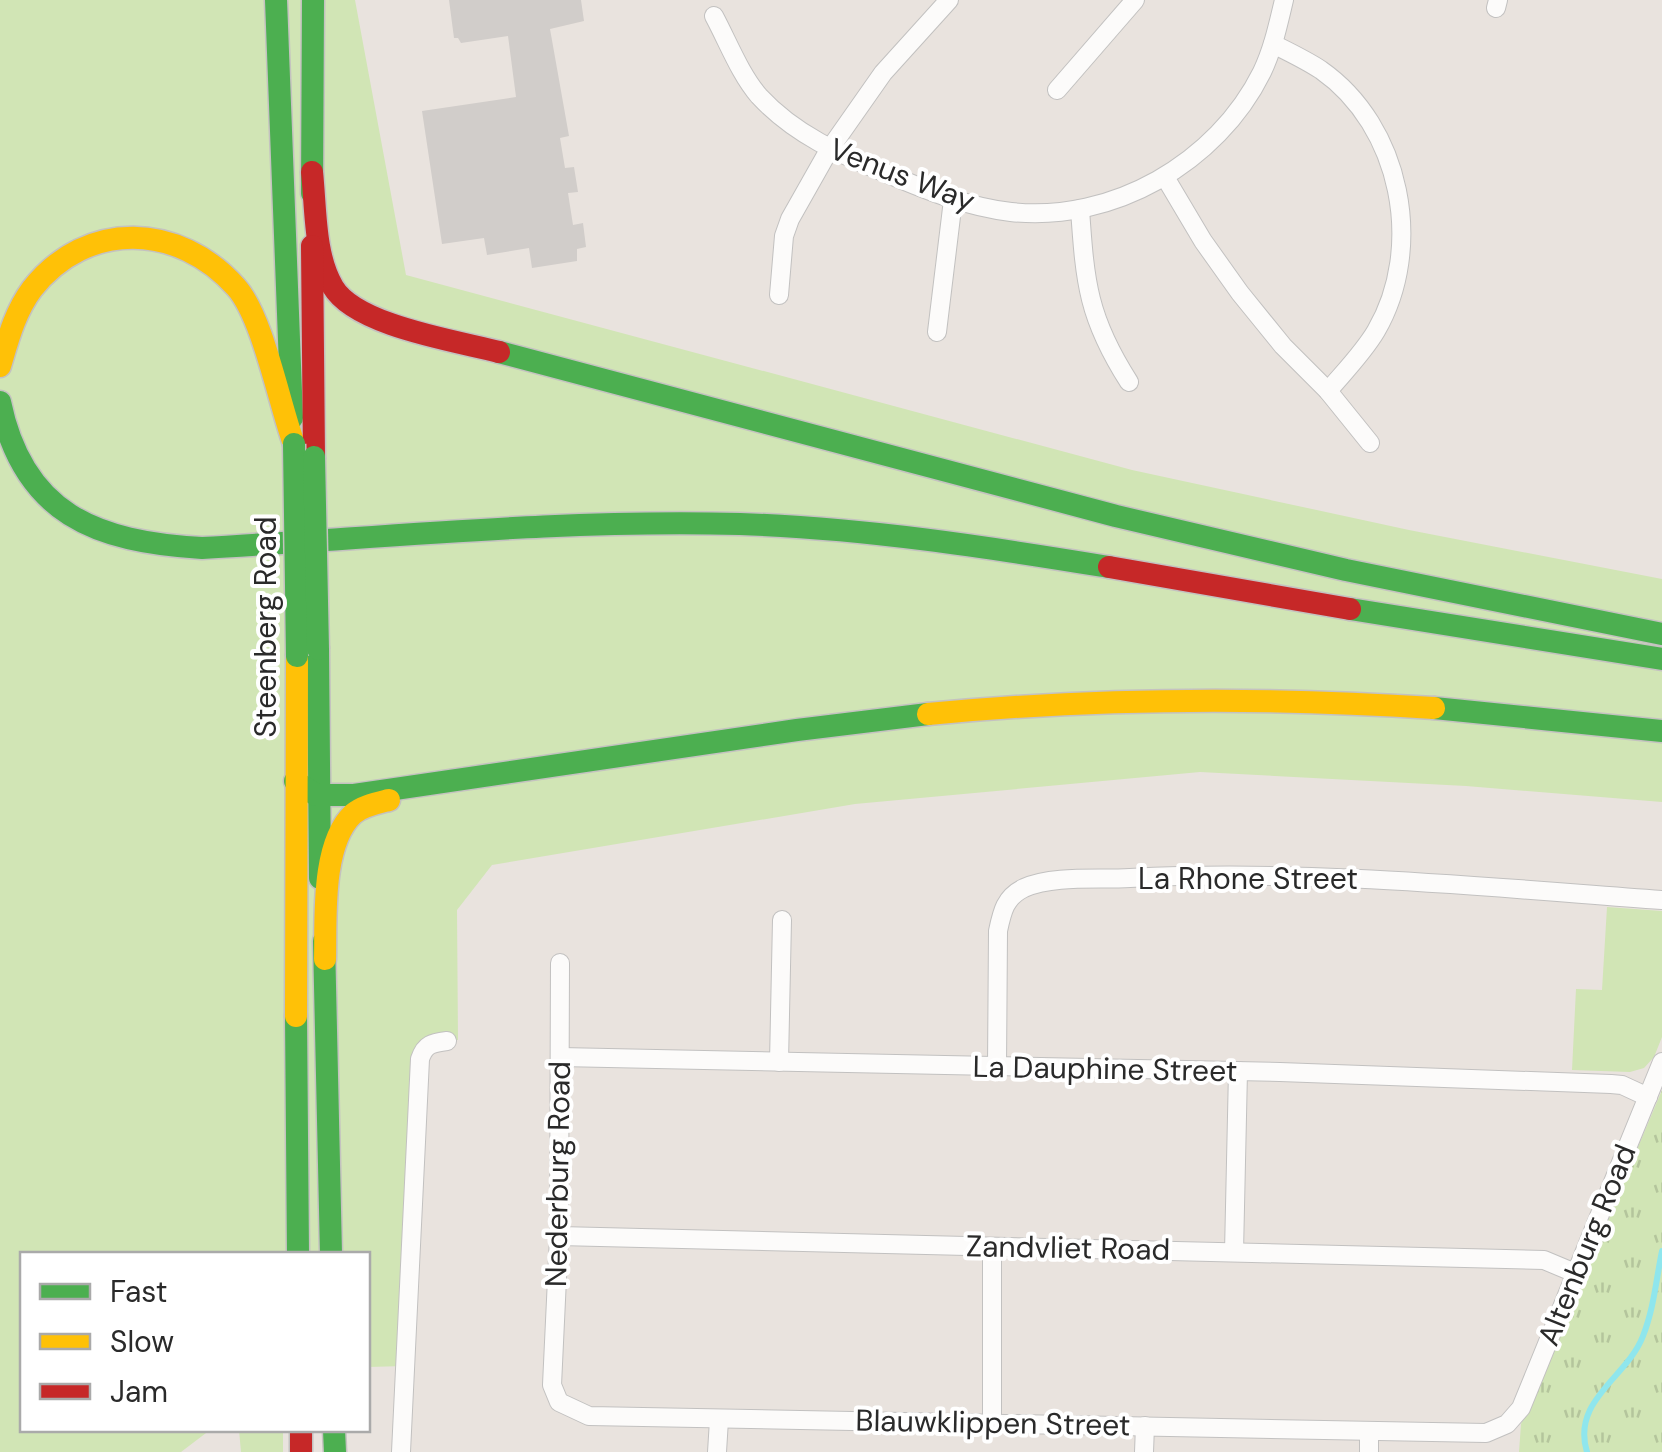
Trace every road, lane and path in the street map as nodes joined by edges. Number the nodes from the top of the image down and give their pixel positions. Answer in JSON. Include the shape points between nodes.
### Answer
{"nodes":[{"id":1,"x":276,"y":0,"type":"edge"},
{"id":2,"x":313,"y":0,"type":"edge"},
{"id":3,"x":948,"y":0,"type":"edge"},
{"id":4,"x":1135,"y":0,"type":"edge"},
{"id":5,"x":1284,"y":0,"type":"edge"},
{"id":6,"x":714,"y":16,"type":"dead end"},
{"id":7,"x":1273,"y":44,"type":"junction"},
{"id":8,"x":1057,"y":90,"type":"dead end"},
{"id":9,"x":829,"y":150,"type":"junction"},
{"id":10,"x":312,"y":172,"type":"junction"},
{"id":11,"x":1164,"y":177,"type":"junction"},
{"id":12,"x":953,"y":200,"type":"junction"},
{"id":13,"x":1080,"y":209,"type":"junction"},
{"id":14,"x":779,"y":295,"type":"dead end"},
{"id":15,"x":937,"y":332,"type":"dead end"},
{"id":16,"x":0,"y":366,"type":"edge"},
{"id":17,"x":1129,"y":382,"type":"dead end"},
{"id":18,"x":1328,"y":391,"type":"junction"},
{"id":19,"x":0,"y":402,"type":"edge"},
{"id":20,"x":1370,"y":443,"type":"dead end"},
{"id":21,"x":294,"y":444,"type":"junction"},
{"id":22,"x":1662,"y":634,"type":"edge"},
{"id":23,"x":308,"y":653,"type":"junction"},
{"id":24,"x":1662,"y":659,"type":"edge"},
{"id":25,"x":1662,"y":731,"type":"edge"},
{"id":26,"x":461,"y":781,"type":"junction"},
{"id":27,"x":295,"y":782,"type":"junction"},
{"id":28,"x":319,"y":796,"type":"junction"},
{"id":29,"x":1662,"y":900,"type":"edge"},
{"id":30,"x":782,"y":920,"type":"dead end"},
{"id":31,"x":325,"y":959,"type":"junction"},
{"id":32,"x":560,"y":962,"type":"dead end"},
{"id":33,"x":447,"y":1041,"type":"dead end"},
{"id":34,"x":560,"y":1057,"type":"junction"},
{"id":35,"x":779,"y":1062,"type":"junction"},
{"id":36,"x":1662,"y":1062,"type":"edge"},
{"id":37,"x":996,"y":1067,"type":"junction"},
{"id":38,"x":1238,"y":1072,"type":"junction"},
{"id":39,"x":1648,"y":1097,"type":"junction"},
{"id":40,"x":558,"y":1236,"type":"junction"},
{"id":41,"x":992,"y":1246,"type":"junction"},
{"id":42,"x":298,"y":1252,"type":"edge"},
{"id":43,"x":331,"y":1252,"type":"edge"},
{"id":44,"x":1234,"y":1252,"type":"junction"},
{"id":45,"x":1576,"y":1274,"type":"junction"},
{"id":46,"x":552,"y":1385,"type":"joint"},
{"id":47,"x":719,"y":1420,"type":"junction"},
{"id":48,"x":992,"y":1422,"type":"junction"},
{"id":49,"x":1506,"y":1424,"type":"joint"},
{"id":50,"x":1145,"y":1426,"type":"junction"},
{"id":51,"x":1369,"y":1431,"type":"junction"},
{"id":52,"x":400,"y":1452,"type":"edge"},
{"id":53,"x":718,"y":1452,"type":"edge"},
{"id":54,"x":1144,"y":1452,"type":"edge"},
{"id":55,"x":1369,"y":1452,"type":"edge"}],
"edges":[{"from":1,"to":21,"type":"main road","name":"Steenberg Road"},
{"from":2,"to":10,"type":"main road","name":"Steenberg Road"},
{"from":3,"to":9,"type":"street","via":[[883,73]]},
{"from":4,"to":8,"type":"street"},
{"from":5,"to":7,"type":"street","name":"Venus Way"},
{"from":6,"to":9,"type":"street","name":"Venus Way","via":[[758,94]]},
{"from":7,"to":11,"type":"street","name":"Venus Way","via":[[1219,135]]},
{"from":7,"to":18,"type":"street","via":[[1321,70],[1358,105],[1398,192],[1400,255],[1392,294],[1376,330]]},
{"from":9,"to":12,"type":"street","name":"Venus Way"},
{"from":9,"to":14,"type":"street","via":[[784,236]]},
{"from":10,"to":22,"type":"main road","via":[[332,289],[359,310],[394,324],[1116,516]]},
{"from":10,"to":23,"type":"main road","name":"Steenberg Road","bridge":true},
{"from":11,"to":13,"type":"street","name":"Venus Way"},
{"from":11,"to":18,"type":"street","via":[[1240,293]]},
{"from":12,"to":13,"type":"street","name":"Venus Way","via":[[1011,212]]},
{"from":12,"to":15,"type":"street"},
{"from":13,"to":17,"type":"street","via":[[1093,314]]},
{"from":16,"to":21,"type":"main road","via":[[17,311],[62,259],[116,238],[167,241],[208,261],[242,296]]},
{"from":18,"to":20,"type":"street"},
{"from":19,"to":24,"type":"main road","via":[[16,456],[47,498],[94,528],[156,546],[637,523],[892,535]]},
{"from":21,"to":23,"type":"main road","name":"Steenberg Road","bridge":true},
{"from":23,"to":27,"type":"main road","name":"Steenberg Road"},
{"from":23,"to":28,"type":"main road","name":"Steenberg Road"},
{"from":25,"to":26,"type":"main road","via":[[1358,703],[1001,708],[748,736]]},
{"from":26,"to":28,"type":"main road"},
{"from":26,"to":31,"type":"main road","via":[[373,804],[346,822],[330,869]]},
{"from":27,"to":28,"type":"main road"},
{"from":27,"to":42,"type":"main road","name":"Steenberg Road"},
{"from":28,"to":31,"type":"main road","name":"Steenberg Road"},
{"from":29,"to":37,"type":"street","name":"La Rhone Street","via":[[1224,873],[1026,887],[1010,896],[998,931]]},
{"from":30,"to":35,"type":"street"},
{"from":31,"to":43,"type":"main road","name":"Steenberg Road"},
{"from":32,"to":34,"type":"street","name":"Nederburg Road"},
{"from":33,"to":52,"type":"street","via":[[431,1043],[420,1060]]},
{"from":34,"to":35,"type":"street","name":"La Dauphine Street"},
{"from":34,"to":40,"type":"street","name":"Nederburg Road"},
{"from":35,"to":37,"type":"street","name":"La Dauphine Street"},
{"from":36,"to":39,"type":"street","name":"Altenburg Road"},
{"from":37,"to":38,"type":"street","name":"La Dauphine Street"},
{"from":38,"to":39,"type":"street","name":"La Dauphine Street","via":[[1611,1084]]},
{"from":38,"to":44,"type":"street"},
{"from":39,"to":45,"type":"street","name":"Altenburg Road"},
{"from":40,"to":41,"type":"street","name":"Zandvliet Road"},
{"from":40,"to":46,"type":"street","name":"Nederburg Road"},
{"from":41,"to":44,"type":"street","name":"Zandvliet Road"},
{"from":41,"to":48,"type":"street"},
{"from":44,"to":45,"type":"street","name":"Zandvliet Road","via":[[1544,1260]]},
{"from":45,"to":49,"type":"street","name":"Altenburg Road","via":[[1521,1408]]},
{"from":46,"to":47,"type":"street","name":"Blauwklippen Street","via":[[559,1402],[589,1416]]},
{"from":47,"to":48,"type":"street","name":"Blauwklippen Street"},
{"from":47,"to":53,"type":"street"},
{"from":48,"to":50,"type":"street","name":"Blauwklippen Street"},
{"from":49,"to":51,"type":"street","name":"Blauwklippen Street","via":[[1486,1433]]},
{"from":50,"to":51,"type":"street","name":"Blauwklippen Street"},
{"from":50,"to":54,"type":"street"},
{"from":51,"to":55,"type":"street"}]}
